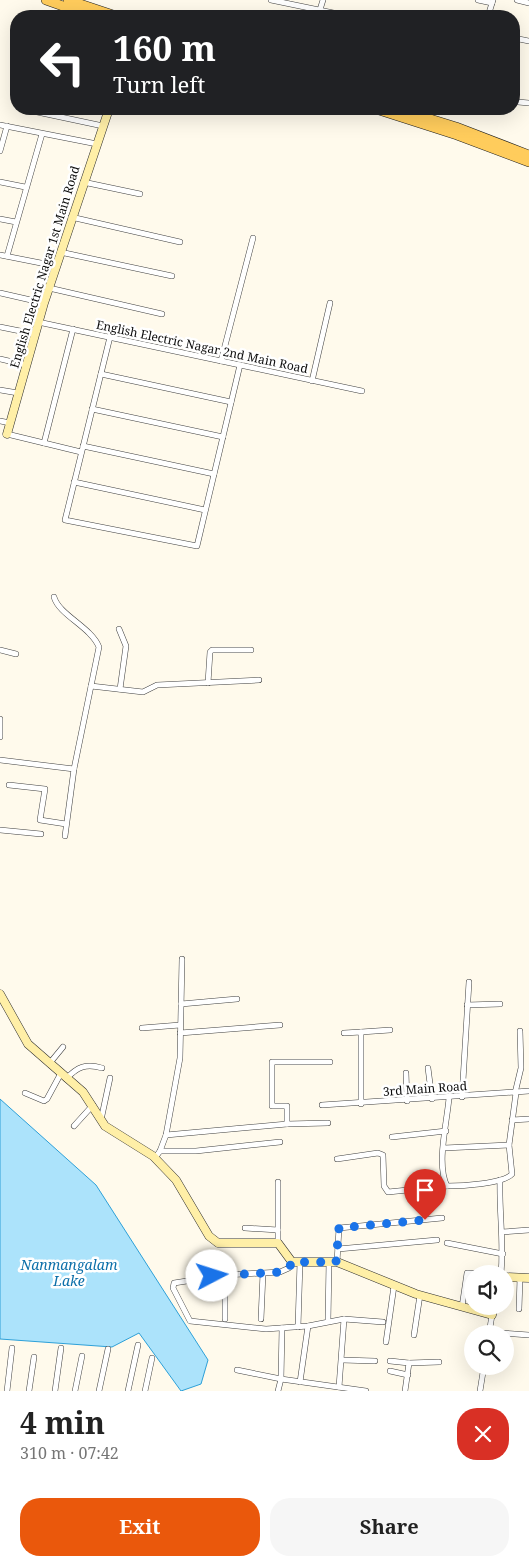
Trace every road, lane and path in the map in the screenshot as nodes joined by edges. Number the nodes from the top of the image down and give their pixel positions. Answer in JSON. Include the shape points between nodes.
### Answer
{"nodes":[{"id":1,"x":46,"y":0,"type":"edge"},
{"id":2,"x":68,"y":0,"type":"edge"},
{"id":3,"x":271,"y":0,"type":"edge"},
{"id":4,"x":323,"y":0,"type":"edge"},
{"id":5,"x":478,"y":0,"type":"edge"},
{"id":6,"x":517,"y":0,"type":"edge"},
{"id":7,"x":492,"y":1,"type":"edge"},
{"id":8,"x":529,"y":3,"type":"edge"},
{"id":9,"x":74,"y":10,"type":"edge"},
{"id":10,"x":98,"y":10,"type":"edge"},
{"id":11,"x":320,"y":10,"type":"joint"},
{"id":12,"x":52,"y":115,"type":"edge"},
{"id":13,"x":54,"y":115,"type":"edge"},
{"id":14,"x":107,"y":115,"type":"edge"},
{"id":15,"x":395,"y":115,"type":"edge"},
{"id":16,"x":426,"y":115,"type":"edge"},
{"id":17,"x":72,"y":119,"type":"edge"},
{"id":18,"x":72,"y":119,"type":"edge"},
{"id":19,"x":72,"y":119,"type":"edge"},
{"id":20,"x":72,"y":119,"type":"edge"},
{"id":21,"x":0,"y":124,"type":"edge"},
{"id":22,"x":7,"y":126,"type":"junction"},
{"id":23,"x":103,"y":126,"type":"junction"},
{"id":24,"x":42,"y":134,"type":"junction"},
{"id":25,"x":97,"y":144,"type":"junction"},
{"id":26,"x":0,"y":151,"type":"edge"},
{"id":27,"x":529,"y":155,"type":"edge"},
{"id":28,"x":529,"y":162,"type":"edge"},
{"id":29,"x":0,"y":182,"type":"edge"},
{"id":30,"x":83,"y":182,"type":"junction"},
{"id":31,"x":25,"y":187,"type":"junction"},
{"id":32,"x":140,"y":194,"type":"dead end"},
{"id":33,"x":71,"y":218,"type":"junction"},
{"id":34,"x":0,"y":219,"type":"edge"},
{"id":35,"x":16,"y":222,"type":"junction"},
{"id":36,"x":253,"y":238,"type":"dead end"},
{"id":37,"x":180,"y":242,"type":"dead end"},
{"id":38,"x":60,"y":252,"type":"junction"},
{"id":39,"x":0,"y":255,"type":"edge"},
{"id":40,"x":7,"y":256,"type":"junction"},
{"id":41,"x":56,"y":266,"type":"junction"},
{"id":42,"x":172,"y":276,"type":"dead end"},
{"id":43,"x":49,"y":288,"type":"junction"},
{"id":44,"x":0,"y":293,"type":"edge"},
{"id":45,"x":44,"y":303,"type":"junction"},
{"id":46,"x":330,"y":303,"type":"dead end"},
{"id":47,"x":162,"y":314,"type":"dead end"},
{"id":48,"x":38,"y":322,"type":"junction"},
{"id":49,"x":0,"y":326,"type":"edge"},
{"id":50,"x":72,"y":329,"type":"junction"},
{"id":51,"x":34,"y":334,"type":"junction"},
{"id":52,"x":110,"y":337,"type":"junction"},
{"id":53,"x":0,"y":359,"type":"edge"},
{"id":54,"x":221,"y":361,"type":"junction"},
{"id":55,"x":26,"y":365,"type":"junction"},
{"id":56,"x":240,"y":365,"type":"junction"},
{"id":57,"x":101,"y":374,"type":"junction"},
{"id":58,"x":312,"y":380,"type":"junction"},
{"id":59,"x":0,"y":390,"type":"edge"},
{"id":60,"x":362,"y":391,"type":"dead end"},
{"id":61,"x":18,"y":394,"type":"junction"},
{"id":62,"x":231,"y":402,"type":"junction"},
{"id":63,"x":92,"y":409,"type":"junction"},
{"id":64,"x":0,"y":421,"type":"edge"},
{"id":65,"x":10,"y":423,"type":"junction"},
{"id":66,"x":7,"y":434,"type":"joint"},
{"id":67,"x":223,"y":437,"type":"junction"},
{"id":68,"x":44,"y":443,"type":"junction"},
{"id":69,"x":82,"y":449,"type":"junction"},
{"id":70,"x":214,"y":474,"type":"junction"},
{"id":71,"x":74,"y":482,"type":"junction"},
{"id":72,"x":205,"y":510,"type":"junction"},
{"id":73,"x":54,"y":597,"type":"dead end"},
{"id":74,"x":119,"y":630,"type":"dead end"},
{"id":75,"x":0,"y":650,"type":"edge"},
{"id":76,"x":251,"y":650,"type":"dead end"},
{"id":77,"x":16,"y":654,"type":"dead end"},
{"id":78,"x":259,"y":680,"type":"dead end"},
{"id":79,"x":208,"y":683,"type":"junction"},
{"id":80,"x":91,"y":686,"type":"junction"},
{"id":81,"x":120,"y":689,"type":"junction"},
{"id":82,"x":0,"y":719,"type":"edge"},
{"id":83,"x":0,"y":737,"type":"edge"},
{"id":84,"x":0,"y":760,"type":"edge"},
{"id":85,"x":74,"y":770,"type":"junction"},
{"id":86,"x":9,"y":785,"type":"dead end"},
{"id":87,"x":66,"y":824,"type":"junction"},
{"id":88,"x":0,"y":830,"type":"edge"},
{"id":89,"x":41,"y":834,"type":"dead end"},
{"id":90,"x":65,"y":836,"type":"dead end"},
{"id":91,"x":182,"y":959,"type":"dead end"},
{"id":92,"x":469,"y":982,"type":"dead end"},
{"id":93,"x":0,"y":994,"type":"edge"},
{"id":94,"x":237,"y":999,"type":"dead end"},
{"id":95,"x":181,"y":1004,"type":"junction"},
{"id":96,"x":500,"y":1004,"type":"dead end"},
{"id":97,"x":467,"y":1005,"type":"junction"},
{"id":98,"x":180,"y":1025,"type":"junction"},
{"id":99,"x":280,"y":1025,"type":"dead end"},
{"id":100,"x":142,"y":1028,"type":"dead end"},
{"id":101,"x":390,"y":1030,"type":"dead end"},
{"id":102,"x":520,"y":1031,"type":"dead end"},
{"id":103,"x":361,"y":1032,"type":"junction"},
{"id":104,"x":180,"y":1033,"type":"junction"},
{"id":105,"x":344,"y":1033,"type":"dead end"},
{"id":106,"x":64,"y":1047,"type":"dead end"},
{"id":107,"x":330,"y":1062,"type":"dead end"},
{"id":108,"x":49,"y":1064,"type":"junction"},
{"id":109,"x":102,"y":1068,"type":"dead end"},
{"id":110,"x":428,"y":1068,"type":"dead end"},
{"id":111,"x":406,"y":1073,"type":"dead end"},
{"id":112,"x":63,"y":1077,"type":"junction"},
{"id":113,"x":110,"y":1078,"type":"dead end"},
{"id":114,"x":529,"y":1091,"type":"edge"},
{"id":115,"x":25,"y":1093,"type":"dead end"},
{"id":116,"x":515,"y":1093,"type":"junction"},
{"id":117,"x":462,"y":1097,"type":"junction"},
{"id":118,"x":449,"y":1098,"type":"junction"},
{"id":119,"x":432,"y":1099,"type":"junction"},
{"id":120,"x":407,"y":1101,"type":"junction"},
{"id":121,"x":361,"y":1104,"type":"junction"},
{"id":122,"x":92,"y":1105,"type":"junction"},
{"id":123,"x":322,"y":1105,"type":"dead end"},
{"id":124,"x":101,"y":1120,"type":"junction"},
{"id":125,"x":512,"y":1120,"type":"junction"},
{"id":126,"x":529,"y":1120,"type":"edge"},
{"id":127,"x":328,"y":1123,"type":"dead end"},
{"id":128,"x":287,"y":1124,"type":"junction"},
{"id":129,"x":74,"y":1126,"type":"dead end"},
{"id":130,"x":446,"y":1131,"type":"junction"},
{"id":131,"x":166,"y":1135,"type":"junction"},
{"id":132,"x":392,"y":1137,"type":"dead end"},
{"id":133,"x":280,"y":1142,"type":"dead end"},
{"id":134,"x":509,"y":1145,"type":"junction"},
{"id":135,"x":444,"y":1148,"type":"junction"},
{"id":136,"x":160,"y":1150,"type":"junction"},
{"id":137,"x":155,"y":1158,"type":"junction"},
{"id":138,"x":338,"y":1159,"type":"dead end"},
{"id":139,"x":500,"y":1180,"type":"junction"},
{"id":140,"x":278,"y":1182,"type":"dead end"},
{"id":141,"x":447,"y":1186,"type":"junction"},
{"id":142,"x":442,"y":1218,"type":"dead end"},
{"id":143,"x":245,"y":1228,"type":"dead end"},
{"id":144,"x":278,"y":1230,"type":"junction"},
{"id":145,"x":529,"y":1230,"type":"edge"},
{"id":146,"x":502,"y":1232,"type":"junction"},
{"id":147,"x":437,"y":1240,"type":"dead end"},
{"id":148,"x":278,"y":1243,"type":"junction"},
{"id":149,"x":447,"y":1244,"type":"dead end"},
{"id":150,"x":338,"y":1249,"type":"junction"},
{"id":151,"x":503,"y":1254,"type":"junction"},
{"id":152,"x":296,"y":1262,"type":"junction"},
{"id":153,"x":333,"y":1262,"type":"junction"},
{"id":154,"x":263,"y":1273,"type":"junction"},
{"id":155,"x":225,"y":1275,"type":"junction"},
{"id":156,"x":514,"y":1278,"type":"edge"},
{"id":157,"x":520,"y":1278,"type":"junction"},
{"id":158,"x":529,"y":1278,"type":"edge"},
{"id":159,"x":394,"y":1286,"type":"junction"},
{"id":160,"x":420,"y":1295,"type":"junction"},
{"id":161,"x":462,"y":1307,"type":"joint"},
{"id":162,"x":519,"y":1309,"type":"dead end"},
{"id":163,"x":492,"y":1315,"type":"edge"},
{"id":164,"x":261,"y":1318,"type":"dead end"},
{"id":165,"x":225,"y":1319,"type":"dead end"},
{"id":166,"x":344,"y":1319,"type":"junction"},
{"id":167,"x":328,"y":1321,"type":"junction"},
{"id":168,"x":383,"y":1322,"type":"dead end"},
{"id":169,"x":490,"y":1325,"type":"edge"},
{"id":170,"x":308,"y":1326,"type":"junction"},
{"id":171,"x":298,"y":1327,"type":"junction"},
{"id":172,"x":282,"y":1328,"type":"junction"},
{"id":173,"x":414,"y":1334,"type":"dead end"},
{"id":174,"x":514,"y":1334,"type":"edge"},
{"id":175,"x":529,"y":1335,"type":"edge"},
{"id":176,"x":386,"y":1342,"type":"dead end"},
{"id":177,"x":138,"y":1345,"type":"dead end"},
{"id":178,"x":12,"y":1348,"type":"dead end"},
{"id":179,"x":61,"y":1348,"type":"dead end"},
{"id":180,"x":108,"y":1350,"type":"dead end"},
{"id":181,"x":82,"y":1356,"type":"dead end"},
{"id":182,"x":34,"y":1357,"type":"dead end"},
{"id":183,"x":152,"y":1358,"type":"dead end"},
{"id":184,"x":342,"y":1360,"type":"junction"},
{"id":185,"x":375,"y":1361,"type":"dead end"},
{"id":186,"x":390,"y":1361,"type":"dead end"},
{"id":187,"x":439,"y":1362,"type":"dead end"},
{"id":188,"x":409,"y":1364,"type":"junction"},
{"id":189,"x":238,"y":1370,"type":"dead end"},
{"id":190,"x":390,"y":1371,"type":"dead end"},
{"id":191,"x":408,"y":1375,"type":"junction"},
{"id":192,"x":483,"y":1375,"type":"edge"},
{"id":193,"x":281,"y":1379,"type":"junction"},
{"id":194,"x":300,"y":1382,"type":"junction"},
{"id":195,"x":338,"y":1387,"type":"junction"},
{"id":196,"x":345,"y":1390,"type":"edge"},
{"id":197,"x":7,"y":1391,"type":"edge"},
{"id":198,"x":29,"y":1391,"type":"edge"},
{"id":199,"x":55,"y":1391,"type":"edge"},
{"id":200,"x":76,"y":1391,"type":"edge"},
{"id":201,"x":99,"y":1391,"type":"edge"},
{"id":202,"x":128,"y":1391,"type":"edge"},
{"id":203,"x":145,"y":1391,"type":"edge"},
{"id":204,"x":278,"y":1391,"type":"edge"},
{"id":205,"x":366,"y":1391,"type":"edge"},
{"id":206,"x":405,"y":1391,"type":"edge"},
{"id":207,"x":480,"y":1391,"type":"edge"}],
"edges":[{"from":1,"to":9,"type":"main road"},
{"from":2,"to":10,"type":"main road"},
{"from":3,"to":11,"type":"street"},
{"from":4,"to":11,"type":"street"},
{"from":5,"to":7,"type":"street"},
{"from":6,"to":8,"type":"street"},
{"from":12,"to":19,"type":"street"},
{"from":13,"to":18,"type":"street"},
{"from":14,"to":23,"type":"street","name":"English Electric Nagar 1st Main Road"},
{"from":15,"to":28,"type":"main road"},
{"from":16,"to":27,"type":"main road"},
{"from":17,"to":23,"type":"street"},
{"from":20,"to":23,"type":"street"},
{"from":21,"to":22,"type":"street"},
{"from":22,"to":24,"type":"street"},
{"from":22,"to":26,"type":"street"},
{"from":23,"to":25,"type":"street","name":"English Electric Nagar 1st Main Road"},
{"from":24,"to":25,"type":"street"},
{"from":24,"to":31,"type":"street"},
{"from":25,"to":30,"type":"street","name":"English Electric Nagar 1st Main Road"},
{"from":29,"to":31,"type":"street"},
{"from":30,"to":32,"type":"street"},
{"from":30,"to":33,"type":"street","name":"English Electric Nagar 1st Main Road"},
{"from":31,"to":35,"type":"street"},
{"from":33,"to":37,"type":"street"},
{"from":33,"to":38,"type":"street","name":"English Electric Nagar 1st Main Road"},
{"from":34,"to":35,"type":"street"},
{"from":35,"to":40,"type":"street"},
{"from":36,"to":54,"type":"street"},
{"from":38,"to":41,"type":"street","name":"English Electric Nagar 1st Main Road"},
{"from":38,"to":42,"type":"street"},
{"from":39,"to":40,"type":"street"},
{"from":40,"to":41,"type":"street"},
{"from":41,"to":43,"type":"street","name":"English Electric Nagar 1st Main Road"},
{"from":43,"to":45,"type":"street","name":"English Electric Nagar 1st Main Road"},
{"from":43,"to":47,"type":"street"},
{"from":44,"to":45,"type":"street"},
{"from":45,"to":48,"type":"street","name":"English Electric Nagar 1st Main Road"},
{"from":46,"to":58,"type":"street"},
{"from":48,"to":50,"type":"street","name":"English Electric Nagar 2nd Main Road"},
{"from":48,"to":51,"type":"street","name":"English Electric Nagar 1st Main Road"},
{"from":49,"to":51,"type":"street"},
{"from":50,"to":52,"type":"street","name":"English Electric Nagar 2nd Main Road"},
{"from":50,"to":68,"type":"street"},
{"from":51,"to":55,"type":"street","name":"English Electric Nagar 1st Main Road"},
{"from":52,"to":54,"type":"street","name":"English Electric Nagar 2nd Main Road"},
{"from":52,"to":57,"type":"street"},
{"from":53,"to":55,"type":"street"},
{"from":54,"to":56,"type":"street","name":"English Electric Nagar 2nd Main Road"},
{"from":55,"to":61,"type":"street","name":"English Electric Nagar 1st Main Road"},
{"from":56,"to":58,"type":"street","name":"English Electric Nagar 2nd Main Road"},
{"from":56,"to":62,"type":"street"},
{"from":57,"to":62,"type":"street"},
{"from":57,"to":63,"type":"street"},
{"from":58,"to":60,"type":"street","name":"English Electric Nagar 2nd Main Road"},
{"from":59,"to":61,"type":"street"},
{"from":61,"to":65,"type":"street","name":"English Electric Nagar 1st Main Road"},
{"from":62,"to":67,"type":"street"},
{"from":63,"to":67,"type":"street"},
{"from":63,"to":69,"type":"street"},
{"from":64,"to":65,"type":"street"},
{"from":65,"to":66,"type":"street","name":"English Electric Nagar 1st Main Road"},
{"from":66,"to":68,"type":"street"},
{"from":67,"to":70,"type":"street"},
{"from":68,"to":69,"type":"street"},
{"from":69,"to":70,"type":"street"},
{"from":69,"to":71,"type":"street"},
{"from":70,"to":72,"type":"street"},
{"from":71,"to":72,"type":"street"},
{"from":71,"to":72,"type":"street","via":[[66,520],[196,546]]},
{"from":73,"to":80,"type":"street","via":[[59,606],[96,640],[99,654]]},
{"from":74,"to":81,"type":"street","via":[[126,646]]},
{"from":75,"to":77,"type":"street"},
{"from":76,"to":79,"type":"street","via":[[210,652]]},
{"from":78,"to":79,"type":"street"},
{"from":79,"to":81,"type":"street","via":[[157,685],[147,692]]},
{"from":80,"to":81,"type":"street"},
{"from":80,"to":85,"type":"street"},
{"from":82,"to":83,"type":"street"},
{"from":84,"to":85,"type":"street"},
{"from":85,"to":87,"type":"street"},
{"from":86,"to":87,"type":"street","via":[[45,789],[40,820]]},
{"from":87,"to":90,"type":"street"},
{"from":88,"to":89,"type":"street"},
{"from":91,"to":95,"type":"street"},
{"from":92,"to":97,"type":"street"},
{"from":93,"to":108,"type":"street","via":[[23,1037]]},
{"from":94,"to":95,"type":"street"},
{"from":95,"to":98,"type":"street"},
{"from":96,"to":97,"type":"street"},
{"from":97,"to":117,"type":"street"},
{"from":98,"to":100,"type":"street"},
{"from":98,"to":104,"type":"street"},
{"from":99,"to":104,"type":"street"},
{"from":101,"to":103,"type":"street"},
{"from":102,"to":116,"type":"street","via":[[521,1068]]},
{"from":103,"to":105,"type":"street"},
{"from":103,"to":121,"type":"street"},
{"from":104,"to":131,"type":"street","via":[[180,1058]]},
{"from":106,"to":108,"type":"street"},
{"from":107,"to":128,"type":"street","via":[[272,1062],[272,1106],[287,1106]]},
{"from":108,"to":112,"type":"street"},
{"from":109,"to":112,"type":"street","via":[[82,1066]]},
{"from":110,"to":119,"type":"street"},
{"from":111,"to":120,"type":"street"},
{"from":112,"to":115,"type":"street","via":[[44,1101]]},
{"from":112,"to":122,"type":"street","via":[[83,1092]]},
{"from":113,"to":124,"type":"street"},
{"from":114,"to":116,"type":"street","name":"3rd Main Road"},
{"from":116,"to":117,"type":"street","name":"3rd Main Road"},
{"from":116,"to":125,"type":"street"},
{"from":117,"to":118,"type":"street","name":"3rd Main Road"},
{"from":118,"to":119,"type":"street","name":"3rd Main Road"},
{"from":118,"to":130,"type":"street"},
{"from":119,"to":120,"type":"street","name":"3rd Main Road"},
{"from":120,"to":121,"type":"street","name":"3rd Main Road"},
{"from":121,"to":123,"type":"street","name":"3rd Main Road"},
{"from":122,"to":124,"type":"street"},
{"from":122,"to":129,"type":"street"},
{"from":124,"to":137,"type":"street","via":[[104,1126]]},
{"from":125,"to":126,"type":"street"},
{"from":125,"to":134,"type":"street"},
{"from":127,"to":128,"type":"street"},
{"from":128,"to":131,"type":"street"},
{"from":130,"to":132,"type":"street"},
{"from":130,"to":135,"type":"street"},
{"from":131,"to":136,"type":"street"},
{"from":133,"to":136,"type":"street","via":[[196,1151]]},
{"from":134,"to":135,"type":"street"},
{"from":134,"to":139,"type":"street","via":[[512,1174]]},
{"from":135,"to":141,"type":"street","via":[[443,1172]]},
{"from":136,"to":137,"type":"street"},
{"from":137,"to":148,"type":"street","via":[[176,1180],[209,1236],[218,1243]]},
{"from":138,"to":141,"type":"street","via":[[383,1155],[384,1186],[388,1192]]},
{"from":139,"to":141,"type":"street"},
{"from":139,"to":146,"type":"street"},
{"from":140,"to":144,"type":"street"},
{"from":142,"to":150,"type":"street","via":[[340,1228]]},
{"from":143,"to":144,"type":"street"},
{"from":144,"to":148,"type":"street"},
{"from":145,"to":146,"type":"street"},
{"from":146,"to":151,"type":"street"},
{"from":147,"to":150,"type":"street"},
{"from":148,"to":152,"type":"street"},
{"from":149,"to":151,"type":"street"},
{"from":150,"to":153,"type":"street"},
{"from":151,"to":161,"type":"street","via":[[501,1274],[467,1273]]},
{"from":152,"to":153,"type":"street"},
{"from":152,"to":154,"type":"street","via":[[286,1270]]},
{"from":152,"to":171,"type":"street"},
{"from":153,"to":159,"type":"street"},
{"from":153,"to":167,"type":"street"},
{"from":154,"to":155,"type":"street"},
{"from":154,"to":164,"type":"street"},
{"from":155,"to":165,"type":"street"},
{"from":155,"to":172,"type":"street","via":[[173,1284],[190,1322]]},
{"from":156,"to":157,"type":"street"},
{"from":157,"to":158,"type":"street"},
{"from":157,"to":162,"type":"street"},
{"from":159,"to":160,"type":"street"},
{"from":159,"to":176,"type":"street"},
{"from":160,"to":161,"type":"street"},
{"from":160,"to":173,"type":"street"},
{"from":163,"to":169,"type":"street"},
{"from":166,"to":167,"type":"street"},
{"from":166,"to":168,"type":"street"},
{"from":166,"to":184,"type":"street"},
{"from":167,"to":170,"type":"street"},
{"from":170,"to":171,"type":"street"},
{"from":170,"to":194,"type":"street"},
{"from":171,"to":172,"type":"street"},
{"from":172,"to":193,"type":"street"},
{"from":174,"to":175,"type":"street"},
{"from":177,"to":202,"type":"street"},
{"from":178,"to":197,"type":"street"},
{"from":179,"to":199,"type":"street"},
{"from":180,"to":201,"type":"street"},
{"from":181,"to":200,"type":"street"},
{"from":182,"to":198,"type":"street"},
{"from":183,"to":203,"type":"street"},
{"from":184,"to":185,"type":"street"},
{"from":184,"to":195,"type":"street"},
{"from":186,"to":188,"type":"street"},
{"from":187,"to":188,"type":"street"},
{"from":188,"to":191,"type":"street"},
{"from":189,"to":193,"type":"street"},
{"from":190,"to":191,"type":"street"},
{"from":191,"to":206,"type":"street"},
{"from":192,"to":207,"type":"street"},
{"from":193,"to":194,"type":"street"},
{"from":193,"to":204,"type":"street"},
{"from":194,"to":195,"type":"street"},
{"from":195,"to":196,"type":"street"},
{"from":196,"to":205,"type":"street"}]}
